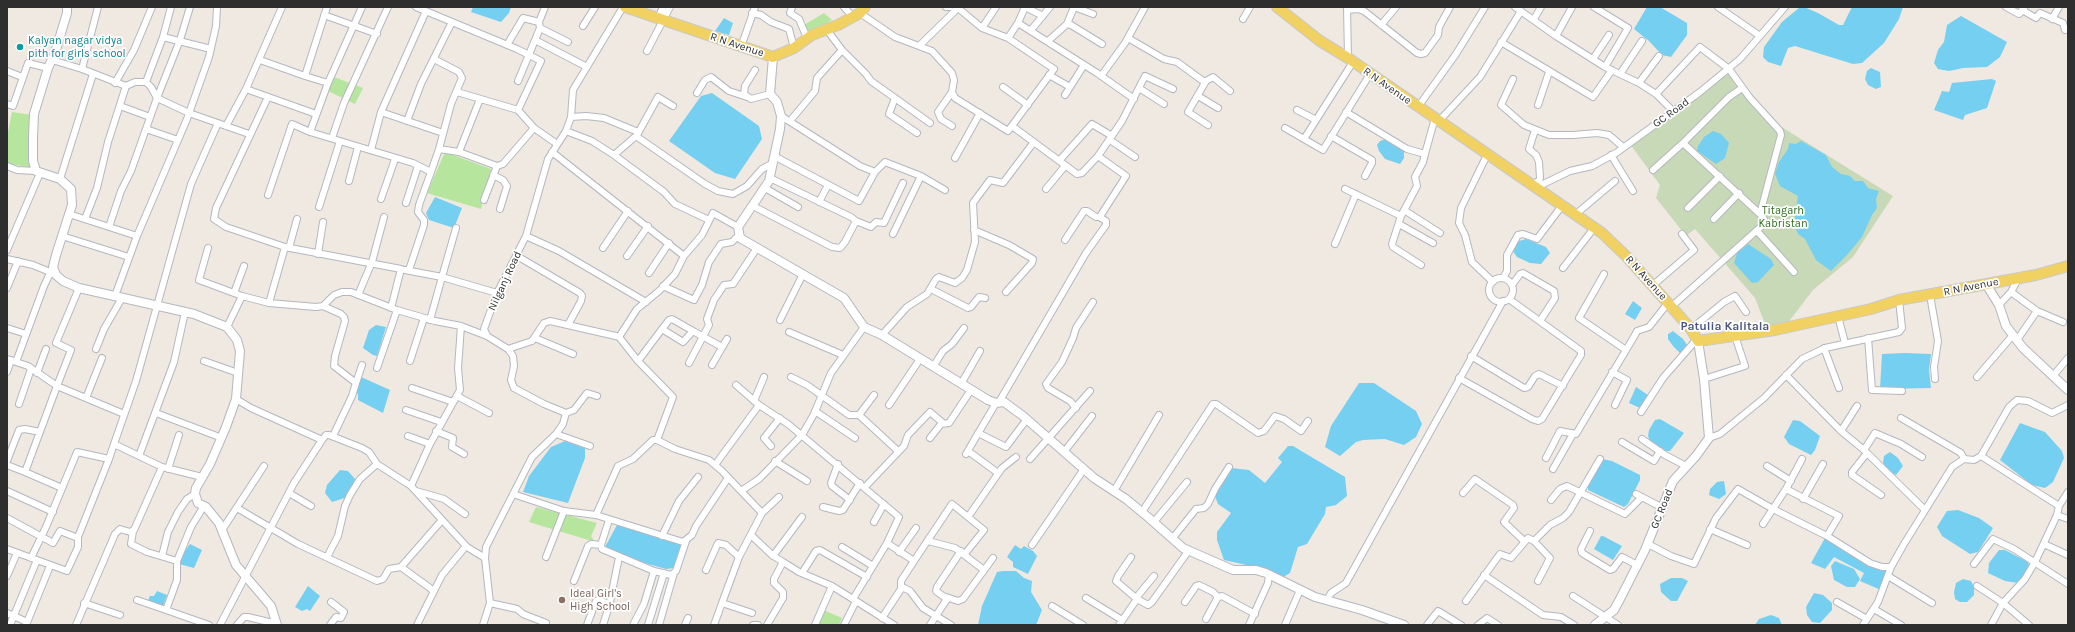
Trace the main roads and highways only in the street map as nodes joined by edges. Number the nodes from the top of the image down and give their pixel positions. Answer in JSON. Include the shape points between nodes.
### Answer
{"nodes":[{"id":1,"x":624,"y":7,"type":"edge"},
{"id":2,"x":1277,"y":7,"type":"edge"},
{"id":3,"x":859,"y":12,"type":"edge"},
{"id":4,"x":2068,"y":266,"type":"edge"}],
"edges":[{"from":1,"to":3,"type":"main road","name":"R N Avenue","via":[[773,57]]},
{"from":2,"to":4,"type":"main road","name":"R N Avenue","via":[[1315,37],[1594,228],[1627,257],[1698,340],[1775,330],[1899,300]]}]}
